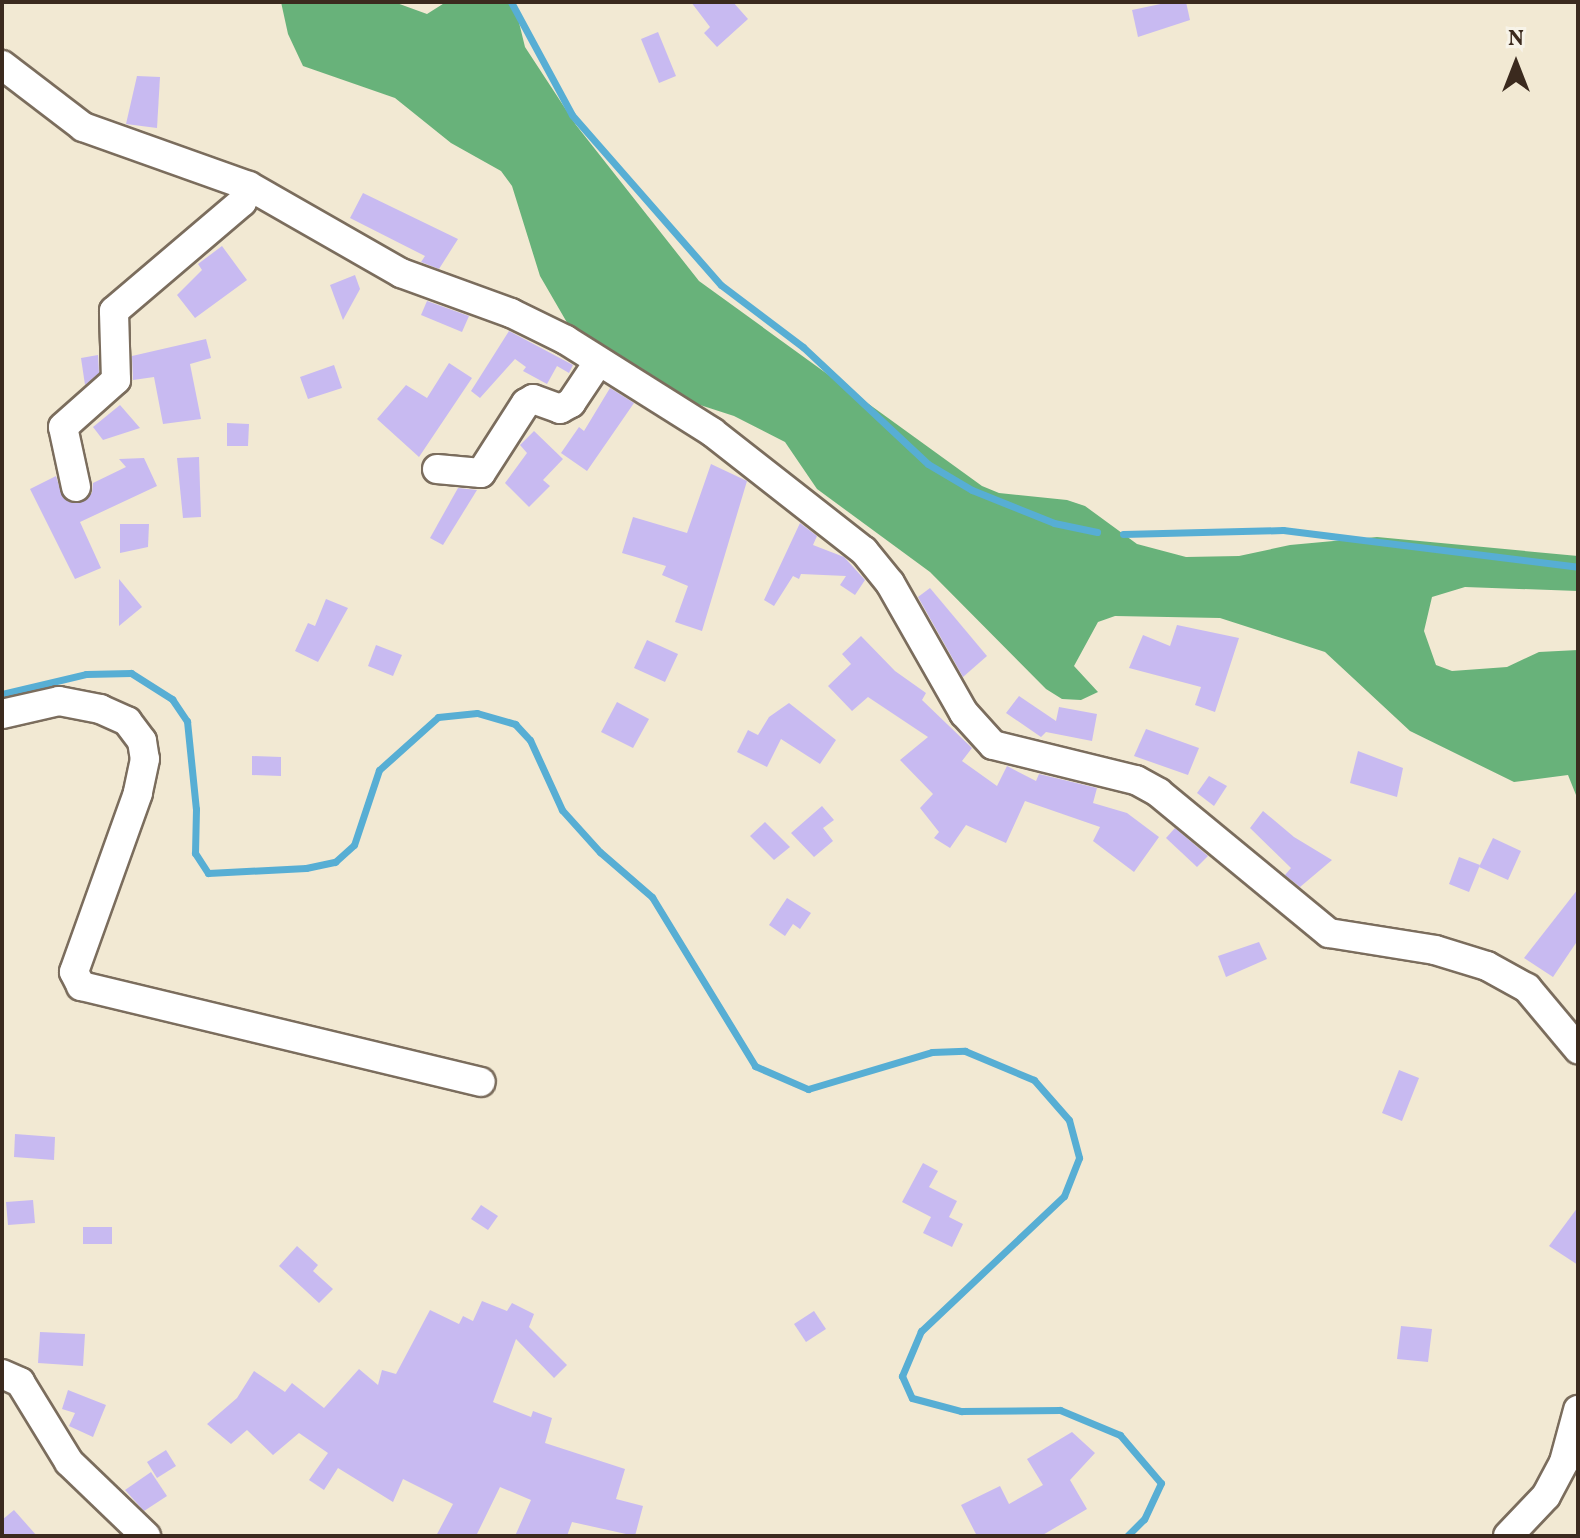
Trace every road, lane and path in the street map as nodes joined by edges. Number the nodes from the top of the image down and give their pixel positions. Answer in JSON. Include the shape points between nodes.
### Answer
{"nodes":[{"id":1,"x":2,"y":65,"type":"edge"},
{"id":2,"x":249,"y":186,"type":"junction"},
{"id":3,"x":599,"y":361,"type":"junction"},
{"id":4,"x":437,"y":469,"type":"dead end"},
{"id":5,"x":76,"y":487,"type":"dead end"},
{"id":6,"x":2,"y":714,"type":"edge"},
{"id":7,"x":1578,"y":1049,"type":"edge"},
{"id":8,"x":481,"y":1082,"type":"dead end"},
{"id":9,"x":2,"y":1374,"type":"edge"},
{"id":10,"x":1578,"y":1410,"type":"edge"},
{"id":11,"x":146,"y":1536,"type":"edge"},
{"id":12,"x":1508,"y":1536,"type":"edge"}],
"edges":[{"from":1,"to":2,"type":"street","via":[[83,127]]},
{"from":2,"to":3,"type":"street","via":[[401,273],[517,315]]},
{"from":2,"to":5,"type":"street","via":[[242,202],[114,311],[116,380],[63,427]]},
{"from":3,"to":4,"type":"street","via":[[571,403],[560,409],[533,399],[526,403],[481,473]]},
{"from":3,"to":7,"type":"street","via":[[712,432],[864,551],[890,583],[964,713],[993,745],[1136,780],[1159,793],[1329,933],[1435,950],[1487,966],[1527,988]]},
{"from":6,"to":8,"type":"street","via":[[26,705],[72,703],[118,715],[142,741],[145,759],[138,793],[74,972],[81,986]]},
{"from":9,"to":11,"type":"street","via":[[20,1382],[69,1462]]},
{"from":10,"to":12,"type":"street","via":[[1564,1462],[1546,1496]]}]}
